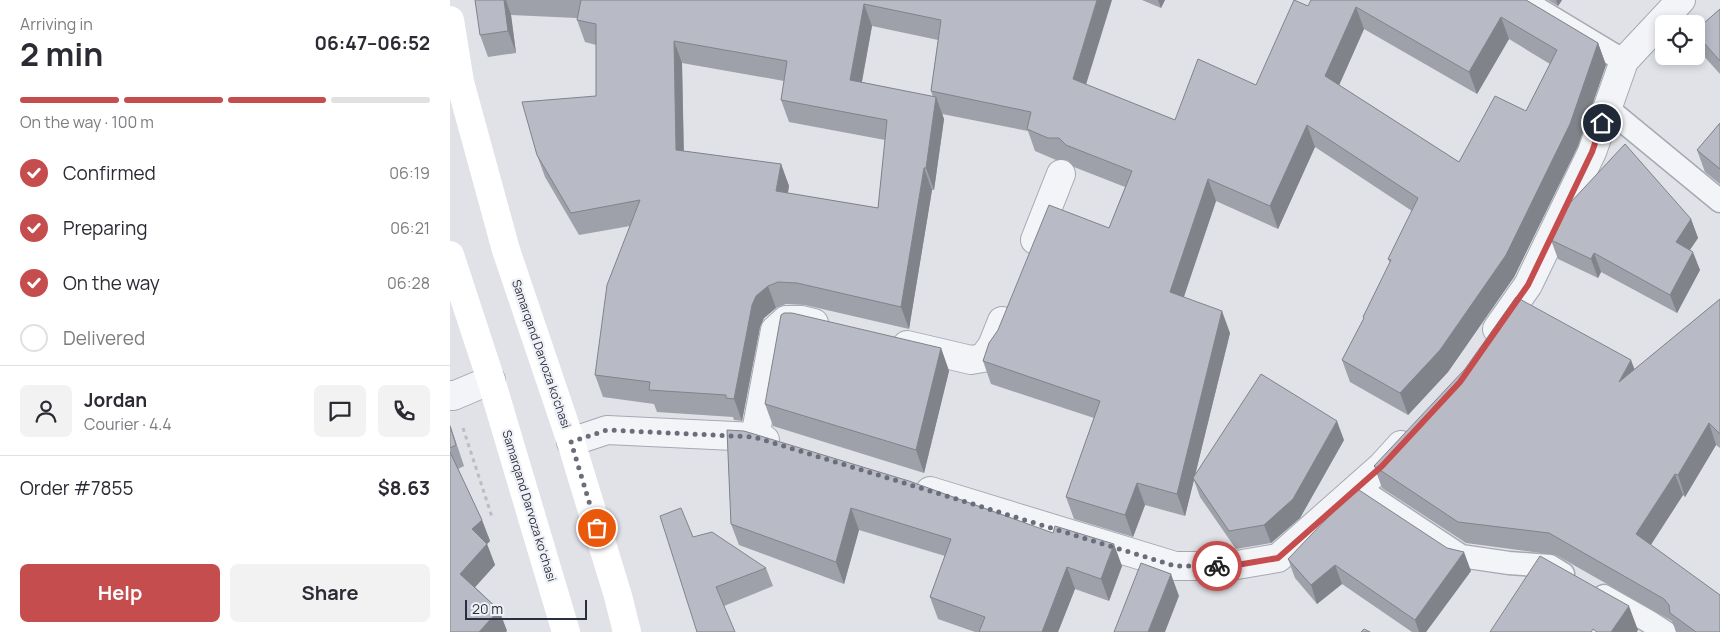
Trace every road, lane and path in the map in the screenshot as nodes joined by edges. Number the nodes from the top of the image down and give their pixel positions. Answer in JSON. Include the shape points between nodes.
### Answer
{"nodes":[{"id":1,"x":1523,"y":0,"type":"edge"},
{"id":2,"x":1681,"y":0,"type":"edge"},
{"id":3,"x":450,"y":20,"type":"edge"},
{"id":4,"x":1624,"y":61,"type":"junction"},
{"id":5,"x":1607,"y":108,"type":"junction"},
{"id":6,"x":1061,"y":174,"type":"dead end"},
{"id":7,"x":1720,"y":201,"type":"edge"},
{"id":8,"x":450,"y":255,"type":"edge"},
{"id":9,"x":1025,"y":264,"type":"edge"},
{"id":10,"x":1010,"y":301,"type":"edge"},
{"id":11,"x":840,"y":329,"type":"edge"},
{"id":12,"x":886,"y":340,"type":"edge"},
{"id":13,"x":1482,"y":350,"type":"edge"},
{"id":14,"x":491,"y":380,"type":"junction"},
{"id":15,"x":452,"y":396,"type":"edge"},
{"id":16,"x":1421,"y":424,"type":"edge"},
{"id":17,"x":754,"y":437,"type":"junction"},
{"id":18,"x":571,"y":442,"type":"junction"},
{"id":19,"x":792,"y":448,"type":"edge"},
{"id":20,"x":904,"y":483,"type":"edge"},
{"id":21,"x":1357,"y":487,"type":"junction"},
{"id":22,"x":494,"y":524,"type":"dead end"},
{"id":23,"x":566,"y":632,"type":"edge"},
{"id":24,"x":627,"y":632,"type":"edge"},
{"id":25,"x":1665,"y":632,"type":"edge"}],
"edges":[{"from":1,"to":4,"type":"lane"},
{"from":2,"to":4,"type":"street"},
{"from":3,"to":18,"type":"main road","name":"Samarqand Darvoza ko'chasi","via":[[460,82],[506,250]]},
{"from":4,"to":5,"type":"street"},
{"from":5,"to":7,"type":"lane"},
{"from":5,"to":13,"type":"street","via":[[1592,152],[1528,285]]},
{"from":6,"to":9,"type":"street"},
{"from":8,"to":14,"type":"main road","name":"Samarqand Darvoza ko‘chasi"},
{"from":10,"to":12,"type":"street","via":[[992,346],[983,358],[971,360]]},
{"from":11,"to":17,"type":"street","via":[[802,320],[786,320],[775,330]]},
{"from":14,"to":15,"type":"street"},
{"from":14,"to":23,"type":"main road","name":"Samarqand Darvoza ko‘chasi"},
{"from":15,"to":22,"type":"path"},
{"from":16,"to":21,"type":"street","via":[[1382,466]]},
{"from":17,"to":18,"type":"street","via":[[607,430]]},
{"from":17,"to":19,"type":"street"},
{"from":18,"to":24,"type":"main road","name":"Samarqand Darvoza ko'chasi"},
{"from":20,"to":21,"type":"street","via":[[1175,566],[1231,566],[1278,558]]},
{"from":21,"to":25,"type":"lane","via":[[1461,556],[1550,566]]}]}
